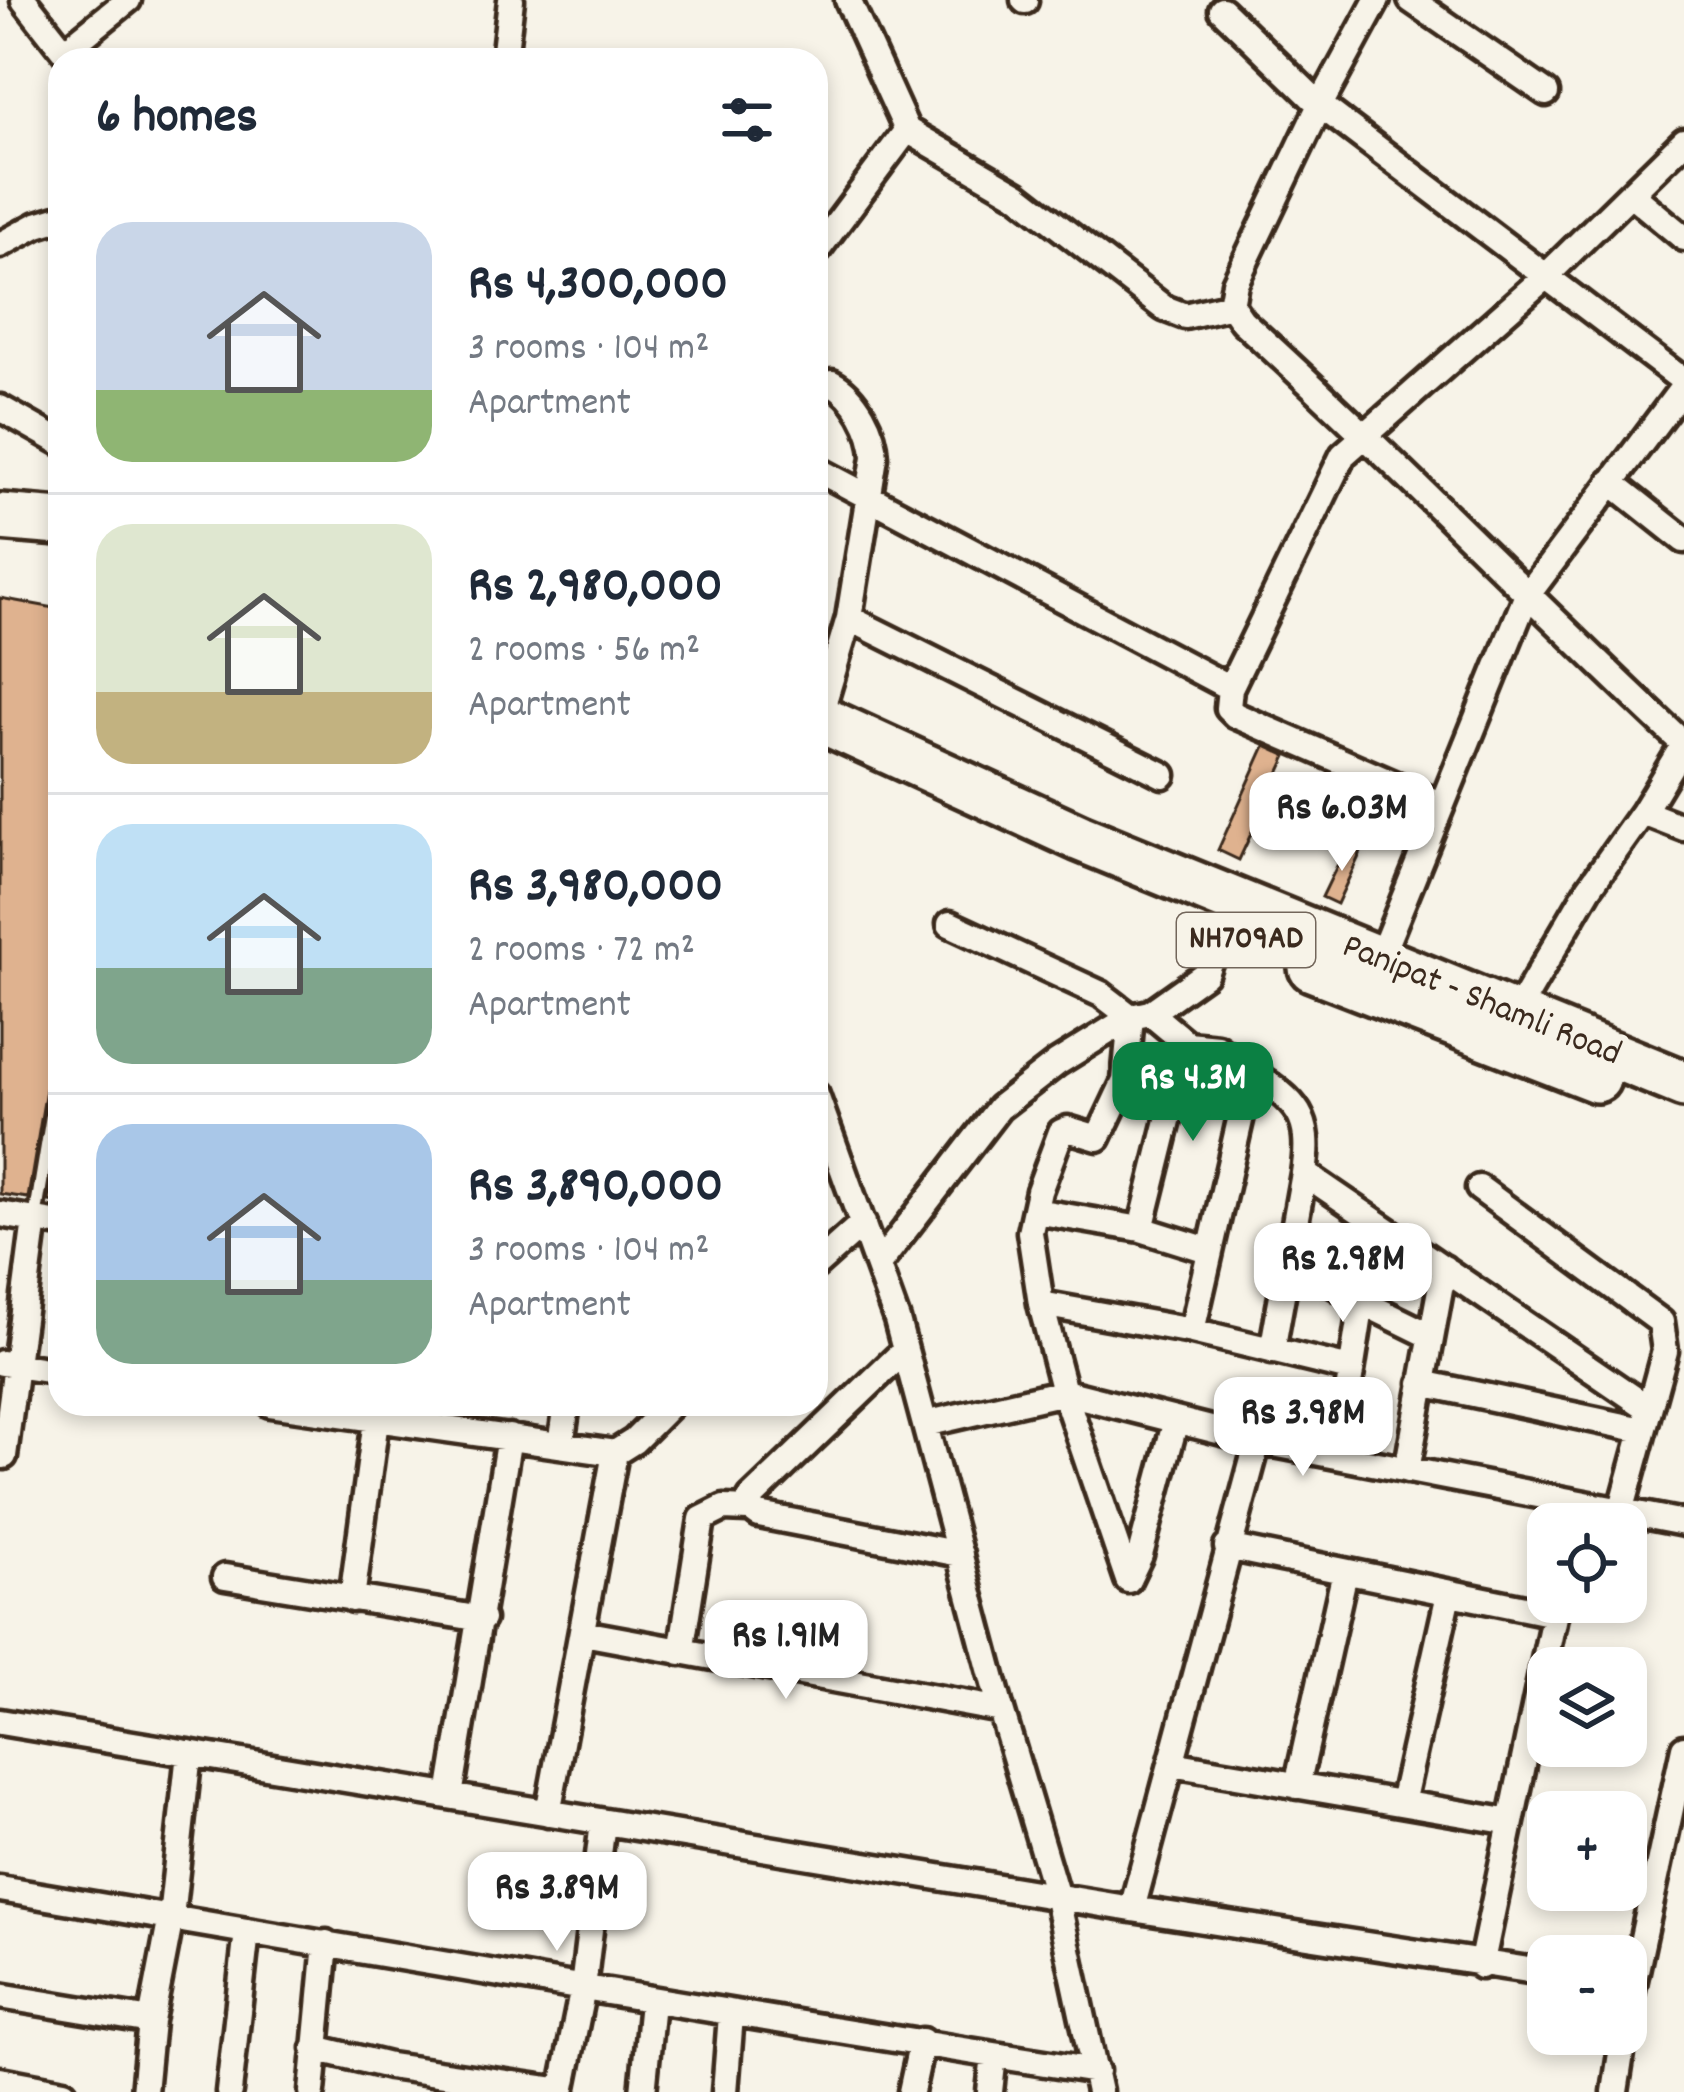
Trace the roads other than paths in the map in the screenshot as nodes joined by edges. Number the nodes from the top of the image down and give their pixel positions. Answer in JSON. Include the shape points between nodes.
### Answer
{"nodes":[{"id":1,"x":24,"y":0,"type":"edge"},
{"id":2,"x":128,"y":0,"type":"edge"},
{"id":3,"x":511,"y":0,"type":"edge"},
{"id":4,"x":848,"y":0,"type":"edge"},
{"id":5,"x":1377,"y":0,"type":"edge"},
{"id":6,"x":1411,"y":0,"type":"edge"},
{"id":7,"x":1222,"y":10,"type":"dead end"},
{"id":8,"x":62,"y":48,"type":"edge"},
{"id":9,"x":77,"y":48,"type":"edge"},
{"id":10,"x":505,"y":48,"type":"edge"},
{"id":11,"x":1546,"y":93,"type":"dead end"},
{"id":12,"x":1320,"y":105,"type":"junction"},
{"id":13,"x":907,"y":130,"type":"junction"},
{"id":14,"x":1684,"y":141,"type":"edge"},
{"id":15,"x":1631,"y":194,"type":"junction"},
{"id":16,"x":48,"y":222,"type":"edge"},
{"id":17,"x":828,"y":236,"type":"edge"},
{"id":18,"x":1684,"y":238,"type":"edge"},
{"id":19,"x":0,"y":245,"type":"edge"},
{"id":20,"x":1545,"y":277,"type":"junction"},
{"id":21,"x":1232,"y":305,"type":"junction"},
{"id":22,"x":828,"y":383,"type":"edge"},
{"id":23,"x":1684,"y":383,"type":"edge"},
{"id":24,"x":0,"y":408,"type":"edge"},
{"id":25,"x":1367,"y":434,"type":"junction"},
{"id":26,"x":48,"y":435,"type":"edge"},
{"id":27,"x":828,"y":475,"type":"edge"},
{"id":28,"x":1611,"y":482,"type":"junction"},
{"id":29,"x":867,"y":496,"type":"junction"},
{"id":30,"x":0,"y":517,"type":"edge"},
{"id":31,"x":48,"y":521,"type":"edge"},
{"id":32,"x":0,"y":540,"type":"edge"},
{"id":33,"x":1684,"y":540,"type":"edge"},
{"id":34,"x":48,"y":544,"type":"edge"},
{"id":35,"x":1526,"y":597,"type":"junction"},
{"id":36,"x":850,"y":618,"type":"junction"},
{"id":37,"x":1230,"y":688,"type":"junction"},
{"id":38,"x":828,"y":691,"type":"edge"},
{"id":39,"x":828,"y":733,"type":"edge"},
{"id":40,"x":828,"y":733,"type":"edge"},
{"id":41,"x":1684,"y":744,"type":"edge"},
{"id":42,"x":1162,"y":775,"type":"dead end"},
{"id":43,"x":1440,"y":804,"type":"junction"},
{"id":44,"x":1643,"y":812,"type":"junction"},
{"id":45,"x":1684,"y":828,"type":"edge"},
{"id":46,"x":950,"y":924,"type":"dead end"},
{"id":47,"x":1221,"y":929,"type":"junction"},
{"id":48,"x":1372,"y":977,"type":"junction"},
{"id":49,"x":1516,"y":1013,"type":"junction"},
{"id":50,"x":1140,"y":1015,"type":"junction"},
{"id":51,"x":1187,"y":1044,"type":"junction"},
{"id":52,"x":1251,"y":1072,"type":"junction"},
{"id":53,"x":1684,"y":1084,"type":"edge"},
{"id":54,"x":1684,"y":1111,"type":"edge"},
{"id":55,"x":828,"y":1128,"type":"edge"},
{"id":56,"x":1304,"y":1173,"type":"junction"},
{"id":57,"x":1479,"y":1188,"type":"dead end"},
{"id":58,"x":1035,"y":1211,"type":"junction"},
{"id":59,"x":0,"y":1214,"type":"edge"},
{"id":60,"x":47,"y":1222,"type":"edge"},
{"id":61,"x":863,"y":1223,"type":"junction"},
{"id":62,"x":1141,"y":1229,"type":"junction"},
{"id":63,"x":1208,"y":1250,"type":"junction"},
{"id":64,"x":828,"y":1254,"type":"edge"},
{"id":65,"x":1290,"y":1257,"type":"junction"},
{"id":66,"x":878,"y":1264,"type":"junction"},
{"id":67,"x":1444,"y":1268,"type":"junction"},
{"id":68,"x":1362,"y":1302,"type":"junction"},
{"id":69,"x":1041,"y":1304,"type":"junction"},
{"id":70,"x":1192,"y":1331,"type":"junction"},
{"id":71,"x":1429,"y":1335,"type":"junction"},
{"id":72,"x":905,"y":1350,"type":"junction"},
{"id":73,"x":1272,"y":1352,"type":"junction"},
{"id":74,"x":8,"y":1364,"type":"edge"},
{"id":75,"x":1350,"y":1369,"type":"junction"},
{"id":76,"x":48,"y":1370,"type":"edge"},
{"id":77,"x":1422,"y":1383,"type":"junction"},
{"id":78,"x":1064,"y":1392,"type":"junction"},
{"id":79,"x":350,"y":1416,"type":"edge"},
{"id":80,"x":565,"y":1416,"type":"edge"},
{"id":81,"x":659,"y":1416,"type":"edge"},
{"id":82,"x":1646,"y":1419,"type":"junction"},
{"id":83,"x":376,"y":1420,"type":"junction"},
{"id":84,"x":1177,"y":1420,"type":"junction"},
{"id":85,"x":925,"y":1424,"type":"junction"},
{"id":86,"x":509,"y":1437,"type":"junction"},
{"id":87,"x":1258,"y":1441,"type":"junction"},
{"id":88,"x":561,"y":1445,"type":"junction"},
{"id":89,"x":615,"y":1453,"type":"junction"},
{"id":90,"x":1338,"y":1455,"type":"junction"},
{"id":91,"x":4,"y":1456,"type":"dead end"},
{"id":92,"x":1407,"y":1470,"type":"junction"},
{"id":93,"x":1535,"y":1503,"type":"edge"},
{"id":94,"x":1623,"y":1503,"type":"edge"},
{"id":95,"x":748,"y":1509,"type":"junction"},
{"id":96,"x":1647,"y":1514,"type":"edge"},
{"id":97,"x":1684,"y":1522,"type":"edge"},
{"id":98,"x":1227,"y":1547,"type":"junction"},
{"id":99,"x":960,"y":1554,"type":"junction"},
{"id":100,"x":1345,"y":1572,"type":"junction"},
{"id":101,"x":225,"y":1576,"type":"dead end"},
{"id":102,"x":1449,"y":1594,"type":"junction"},
{"id":103,"x":352,"y":1599,"type":"junction"},
{"id":104,"x":1527,"y":1604,"type":"edge"},
{"id":105,"x":482,"y":1619,"type":"junction"},
{"id":106,"x":1553,"y":1623,"type":"edge"},
{"id":107,"x":583,"y":1633,"type":"junction"},
{"id":108,"x":681,"y":1652,"type":"junction"},
{"id":109,"x":1001,"y":1710,"type":"junction"},
{"id":110,"x":0,"y":1722,"type":"edge"},
{"id":111,"x":1684,"y":1748,"type":"edge"},
{"id":112,"x":188,"y":1753,"type":"junction"},
{"id":113,"x":1172,"y":1764,"type":"junction"},
{"id":114,"x":1297,"y":1786,"type":"junction"},
{"id":115,"x":450,"y":1796,"type":"junction"},
{"id":116,"x":1402,"y":1804,"type":"junction"},
{"id":117,"x":548,"y":1813,"type":"junction"},
{"id":118,"x":1677,"y":1817,"type":"edge"},
{"id":119,"x":603,"y":1822,"type":"junction"},
{"id":120,"x":1511,"y":1822,"type":"junction"},
{"id":121,"x":0,"y":1889,"type":"edge"},
{"id":122,"x":1056,"y":1894,"type":"junction"},
{"id":123,"x":1132,"y":1909,"type":"junction"},
{"id":124,"x":171,"y":1917,"type":"junction"},
{"id":125,"x":247,"y":1931,"type":"junction"},
{"id":126,"x":1642,"y":1935,"type":"edge"},
{"id":127,"x":326,"y":1943,"type":"junction"},
{"id":128,"x":1481,"y":1966,"type":"junction"},
{"id":129,"x":1527,"y":1971,"type":"edge"},
{"id":130,"x":584,"y":1988,"type":"junction"},
{"id":131,"x":0,"y":1996,"type":"edge"},
{"id":132,"x":652,"y":2002,"type":"junction"},
{"id":133,"x":731,"y":2014,"type":"junction"},
{"id":134,"x":152,"y":2021,"type":"junction"},
{"id":135,"x":922,"y":2041,"type":"junction"},
{"id":136,"x":315,"y":2048,"type":"junction"},
{"id":137,"x":994,"y":2055,"type":"junction"},
{"id":138,"x":1624,"y":2055,"type":"edge"},
{"id":139,"x":387,"y":2079,"type":"edge"},
{"id":140,"x":0,"y":2080,"type":"edge"},
{"id":141,"x":1098,"y":2082,"type":"edge"},
{"id":142,"x":473,"y":2085,"type":"edge"},
{"id":143,"x":1623,"y":2090,"type":"edge"},
{"id":144,"x":562,"y":2091,"type":"edge"},
{"id":145,"x":64,"y":2092,"type":"edge"},
{"id":146,"x":144,"y":2092,"type":"edge"},
{"id":147,"x":229,"y":2092,"type":"edge"},
{"id":148,"x":312,"y":2092,"type":"edge"},
{"id":149,"x":643,"y":2092,"type":"edge"},
{"id":150,"x":725,"y":2092,"type":"edge"},
{"id":151,"x":911,"y":2092,"type":"edge"},
{"id":152,"x":990,"y":2092,"type":"edge"}],
"edges":[{"from":1,"to":8,"type":"street"},
{"from":2,"to":9,"type":"street"},
{"from":3,"to":10,"type":"street"},
{"from":4,"to":13,"type":"street"},
{"from":5,"to":12,"type":"street"},
{"from":6,"to":11,"type":"street"},
{"from":7,"to":12,"type":"street"},
{"from":12,"to":20,"type":"street"},
{"from":12,"to":21,"type":"street","via":[[1235,283]]},
{"from":13,"to":17,"type":"street"},
{"from":13,"to":21,"type":"street","via":[[1017,194],[1164,308],[1185,316]]},
{"from":14,"to":15,"type":"street"},
{"from":15,"to":18,"type":"street"},
{"from":15,"to":20,"type":"street"},
{"from":16,"to":19,"type":"street"},
{"from":20,"to":23,"type":"street"},
{"from":20,"to":25,"type":"street"},
{"from":21,"to":25,"type":"street"},
{"from":22,"to":29,"type":"street","via":[[841,387],[872,434]]},
{"from":23,"to":28,"type":"street"},
{"from":24,"to":26,"type":"street"},
{"from":25,"to":35,"type":"street"},
{"from":25,"to":37,"type":"street","via":[[1339,461]]},
{"from":27,"to":29,"type":"street"},
{"from":28,"to":33,"type":"street"},
{"from":28,"to":35,"type":"street"},
{"from":29,"to":36,"type":"street"},
{"from":29,"to":37,"type":"street"},
{"from":30,"to":31,"type":"highway"},
{"from":32,"to":34,"type":"highway"},
{"from":35,"to":41,"type":"street"},
{"from":35,"to":43,"type":"street"},
{"from":36,"to":38,"type":"street"},
{"from":36,"to":42,"type":"street"},
{"from":37,"to":43,"type":"street","via":[[1235,715]]},
{"from":39,"to":47,"type":"highway","name":"Panipat - Shamli Road","number":"NH709AD"},
{"from":40,"to":48,"type":"highway","name":"Panipat - Shamli Road","number":"NH709AD","via":[[1080,838]]},
{"from":41,"to":44,"type":"street"},
{"from":43,"to":48,"type":"street"},
{"from":44,"to":45,"type":"street"},
{"from":44,"to":49,"type":"street"},
{"from":46,"to":50,"type":"street"},
{"from":47,"to":48,"type":"highway","name":"Panipat - Shamli Road","number":"NH709AD"},
{"from":47,"to":50,"type":"street","via":[[1205,974]]},
{"from":48,"to":49,"type":"highway","name":"Panipat - Shamli Road","number":"NH709AD"},
{"from":48,"to":54,"type":"highway","name":"Panipat - Shamli Road","number":"NH709AD"},
{"from":49,"to":53,"type":"highway","name":"Panipat - Shamli Road","number":"NH709AD"},
{"from":50,"to":51,"type":"street"},
{"from":50,"to":58,"type":"street","via":[[1128,1072],[1099,1137],[1060,1132]]},
{"from":50,"to":66,"type":"street","via":[[998,1108]]},
{"from":51,"to":52,"type":"street","via":[[1217,1048]]},
{"from":51,"to":62,"type":"street"},
{"from":52,"to":56,"type":"street","via":[[1293,1102],[1309,1139]]},
{"from":52,"to":63,"type":"street"},
{"from":55,"to":61,"type":"street"},
{"from":56,"to":65,"type":"street"},
{"from":56,"to":67,"type":"street"},
{"from":57,"to":82,"type":"street","via":[[1660,1322],[1665,1351]]},
{"from":58,"to":62,"type":"street"},
{"from":58,"to":69,"type":"street","via":[[1030,1232]]},
{"from":59,"to":60,"type":"street"},
{"from":60,"to":74,"type":"street"},
{"from":61,"to":64,"type":"street"},
{"from":61,"to":66,"type":"street"},
{"from":62,"to":63,"type":"street"},
{"from":63,"to":70,"type":"street"},
{"from":65,"to":68,"type":"street"},
{"from":65,"to":73,"type":"street"},
{"from":66,"to":72,"type":"street"},
{"from":67,"to":71,"type":"street"},
{"from":67,"to":82,"type":"street"},
{"from":68,"to":71,"type":"street"},
{"from":68,"to":75,"type":"street"},
{"from":69,"to":70,"type":"street"},
{"from":69,"to":78,"type":"street"},
{"from":70,"to":73,"type":"street"},
{"from":71,"to":77,"type":"street"},
{"from":72,"to":85,"type":"street"},
{"from":72,"to":95,"type":"street"},
{"from":73,"to":75,"type":"street"},
{"from":74,"to":76,"type":"street"},
{"from":74,"to":91,"type":"street"},
{"from":75,"to":90,"type":"street"},
{"from":77,"to":82,"type":"street"},
{"from":77,"to":92,"type":"street"},
{"from":78,"to":84,"type":"street"},
{"from":78,"to":84,"type":"street","via":[[1128,1580]]},
{"from":78,"to":85,"type":"street"},
{"from":79,"to":83,"type":"street"},
{"from":80,"to":88,"type":"street"},
{"from":81,"to":89,"type":"street"},
{"from":82,"to":94,"type":"street"},
{"from":83,"to":86,"type":"street"},
{"from":83,"to":103,"type":"street"},
{"from":84,"to":87,"type":"street"},
{"from":85,"to":99,"type":"street"},
{"from":86,"to":88,"type":"street"},
{"from":86,"to":105,"type":"street"},
{"from":87,"to":90,"type":"street"},
{"from":87,"to":98,"type":"street"},
{"from":88,"to":89,"type":"street"},
{"from":89,"to":107,"type":"street"},
{"from":90,"to":92,"type":"street"},
{"from":92,"to":93,"type":"street"},
{"from":95,"to":99,"type":"street"},
{"from":95,"to":108,"type":"street","via":[[724,1508],[703,1519]]},
{"from":96,"to":97,"type":"street"},
{"from":98,"to":100,"type":"street"},
{"from":98,"to":113,"type":"street"},
{"from":99,"to":109,"type":"street"},
{"from":100,"to":102,"type":"street"},
{"from":100,"to":114,"type":"street"},
{"from":101,"to":103,"type":"street"},
{"from":102,"to":104,"type":"street"},
{"from":102,"to":116,"type":"street"},
{"from":103,"to":105,"type":"street"},
{"from":105,"to":115,"type":"street"},
{"from":106,"to":120,"type":"street"},
{"from":107,"to":108,"type":"street"},
{"from":107,"to":117,"type":"street"},
{"from":108,"to":109,"type":"street"},
{"from":109,"to":122,"type":"street"},
{"from":110,"to":112,"type":"street"},
{"from":111,"to":118,"type":"street"},
{"from":112,"to":115,"type":"street"},
{"from":112,"to":124,"type":"street"},
{"from":113,"to":114,"type":"street"},
{"from":113,"to":123,"type":"street"},
{"from":114,"to":116,"type":"street"},
{"from":115,"to":117,"type":"street"},
{"from":116,"to":120,"type":"street"},
{"from":117,"to":119,"type":"street"},
{"from":118,"to":126,"type":"street"},
{"from":119,"to":122,"type":"street"},
{"from":119,"to":130,"type":"street"},
{"from":120,"to":128,"type":"street"},
{"from":121,"to":124,"type":"street"},
{"from":122,"to":123,"type":"street"},
{"from":122,"to":141,"type":"street"},
{"from":123,"to":128,"type":"street"},
{"from":124,"to":125,"type":"street"},
{"from":124,"to":134,"type":"street"},
{"from":125,"to":127,"type":"street"},
{"from":125,"to":147,"type":"street"},
{"from":127,"to":130,"type":"street"},
{"from":127,"to":136,"type":"street"},
{"from":128,"to":129,"type":"street"},
{"from":130,"to":132,"type":"street"},
{"from":130,"to":144,"type":"street"},
{"from":131,"to":134,"type":"street"},
{"from":132,"to":133,"type":"street"},
{"from":132,"to":149,"type":"street"},
{"from":133,"to":135,"type":"street"},
{"from":133,"to":150,"type":"street"},
{"from":134,"to":146,"type":"street"},
{"from":135,"to":137,"type":"street"},
{"from":135,"to":151,"type":"street"},
{"from":136,"to":139,"type":"street"},
{"from":136,"to":148,"type":"street"},
{"from":137,"to":141,"type":"street"},
{"from":137,"to":152,"type":"street"},
{"from":138,"to":143,"type":"street"},
{"from":139,"to":142,"type":"street"},
{"from":140,"to":145,"type":"street"},
{"from":142,"to":144,"type":"street"}]}
